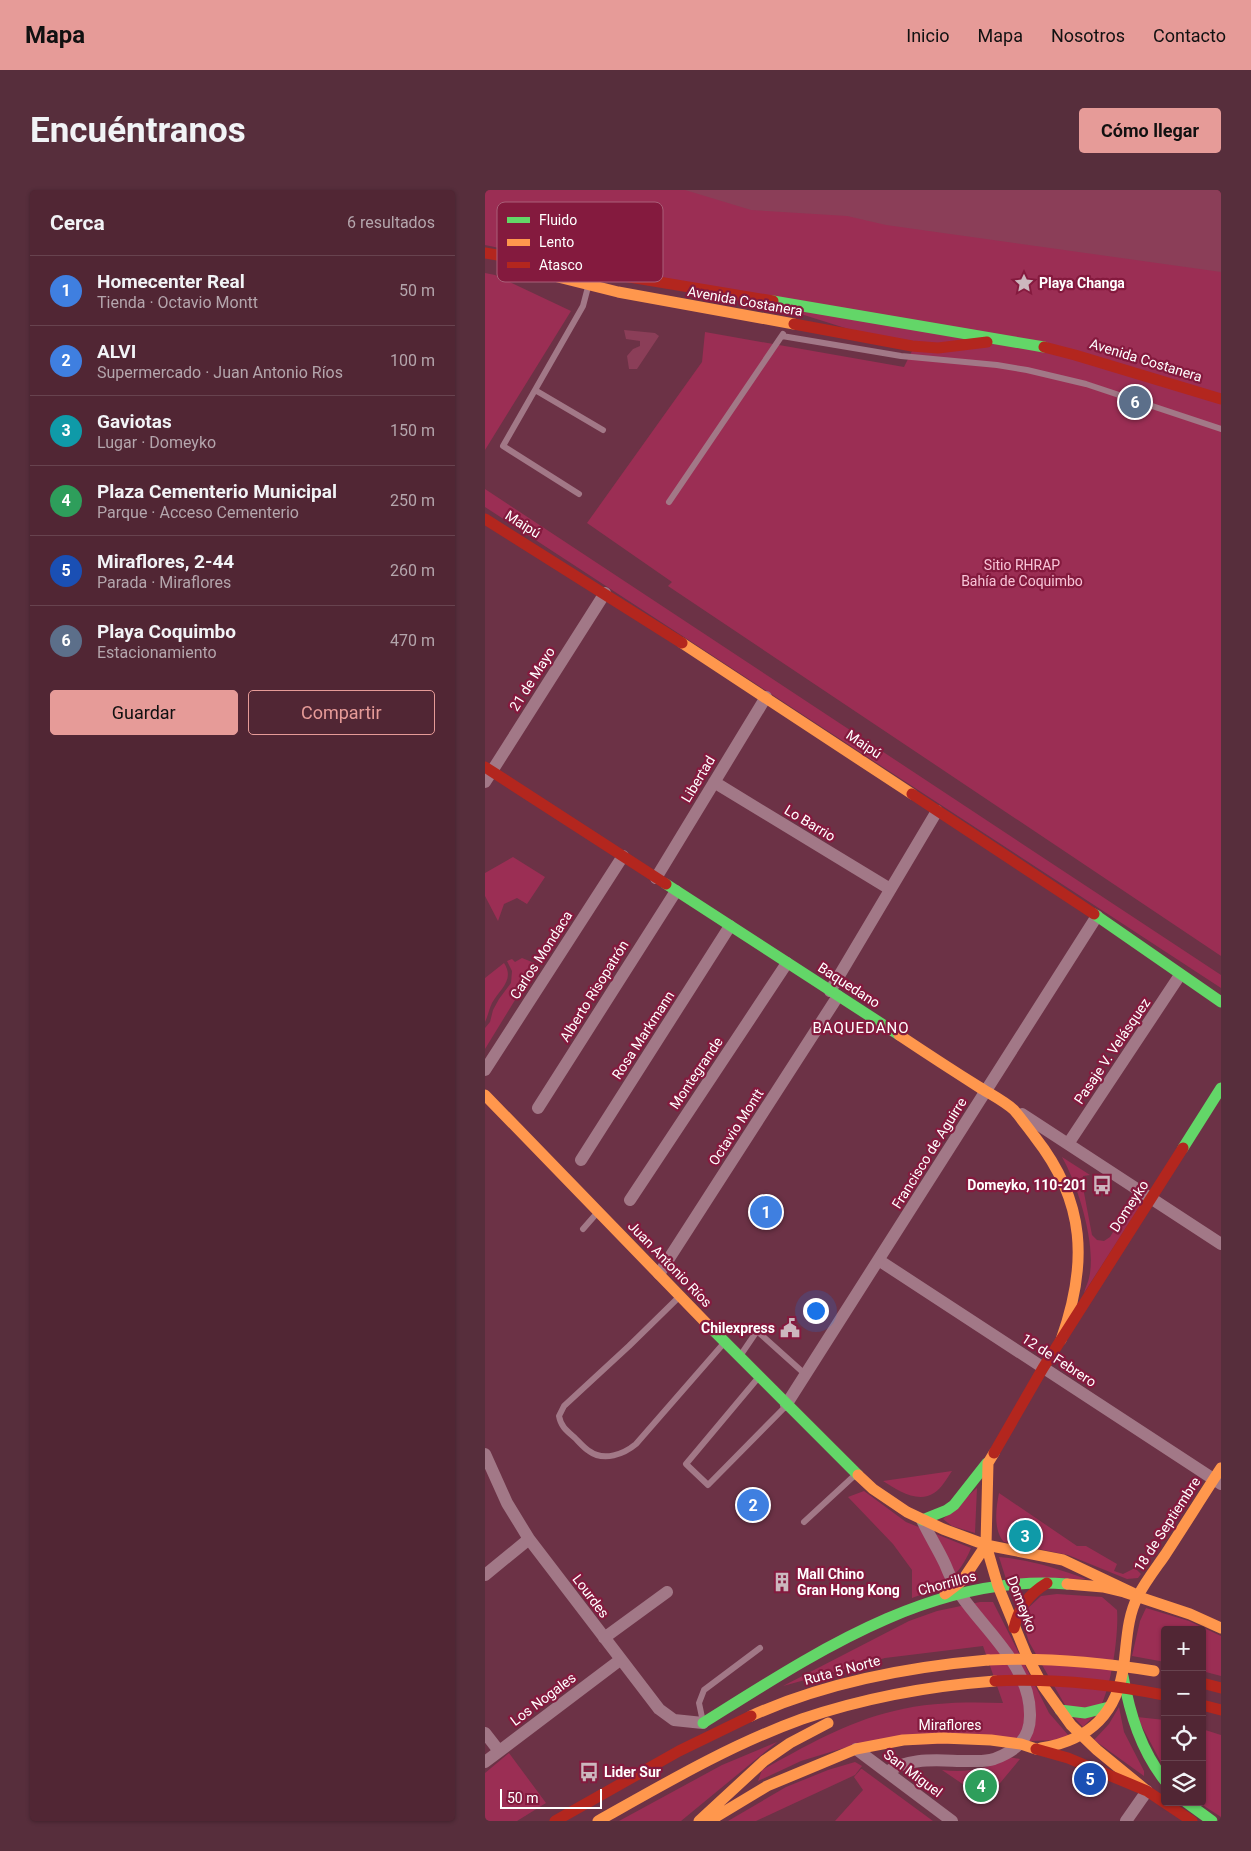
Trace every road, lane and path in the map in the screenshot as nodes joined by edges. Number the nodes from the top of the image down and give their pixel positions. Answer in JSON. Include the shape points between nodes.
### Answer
{"nodes":[{"id":1,"x":485,"y":255,"type":"edge"},
{"id":2,"x":497,"y":259,"type":"edge"},
{"id":3,"x":575,"y":282,"type":"edge"},
{"id":4,"x":652,"y":282,"type":"edge"},
{"id":5,"x":588,"y":286,"type":"junction"},
{"id":6,"x":788,"y":324,"type":"junction"},
{"id":7,"x":782,"y":336,"type":"junction"},
{"id":8,"x":1003,"y":339,"type":"junction"},
{"id":9,"x":535,"y":390,"type":"junction"},
{"id":10,"x":1221,"y":399,"type":"edge"},
{"id":11,"x":1221,"y":429,"type":"edge"},
{"id":12,"x":603,"y":430,"type":"dead end"},
{"id":13,"x":579,"y":494,"type":"dead end"},
{"id":14,"x":669,"y":502,"type":"dead end"},
{"id":15,"x":485,"y":519,"type":"edge"},
{"id":16,"x":605,"y":593,"type":"junction"},
{"id":17,"x":766,"y":697,"type":"junction"},
{"id":18,"x":487,"y":774,"type":"edge"},
{"id":19,"x":714,"y":782,"type":"junction"},
{"id":20,"x":937,"y":811,"type":"junction"},
{"id":21,"x":623,"y":856,"type":"junction"},
{"id":22,"x":656,"y":878,"type":"junction"},
{"id":23,"x":890,"y":889,"type":"junction"},
{"id":24,"x":676,"y":891,"type":"junction"},
{"id":25,"x":1097,"y":916,"type":"junction"},
{"id":26,"x":730,"y":926,"type":"junction"},
{"id":27,"x":787,"y":963,"type":"junction"},
{"id":28,"x":1180,"y":975,"type":"junction"},
{"id":29,"x":834,"y":993,"type":"junction"},
{"id":30,"x":1221,"y":1002,"type":"edge"},
{"id":31,"x":485,"y":1070,"type":"edge"},
{"id":32,"x":1221,"y":1088,"type":"edge"},
{"id":33,"x":986,"y":1091,"type":"junction"},
{"id":34,"x":485,"y":1095,"type":"edge"},
{"id":35,"x":538,"y":1108,"type":"dead end"},
{"id":36,"x":1013,"y":1109,"type":"junction"},
{"id":37,"x":1068,"y":1144,"type":"junction"},
{"id":38,"x":581,"y":1160,"type":"dead end"},
{"id":39,"x":630,"y":1200,"type":"dead end"},
{"id":40,"x":1151,"y":1200,"type":"junction"},
{"id":41,"x":598,"y":1212,"type":"junction"},
{"id":42,"x":583,"y":1229,"type":"dead end"},
{"id":43,"x":1221,"y":1244,"type":"edge"},
{"id":44,"x":879,"y":1261,"type":"junction"},
{"id":45,"x":659,"y":1274,"type":"junction"},
{"id":46,"x":680,"y":1296,"type":"junction"},
{"id":47,"x":1061,"y":1340,"type":"junction"},
{"id":48,"x":725,"y":1342,"type":"junction"},
{"id":49,"x":739,"y":1357,"type":"junction"},
{"id":50,"x":1043,"y":1368,"type":"junction"},
{"id":51,"x":806,"y":1375,"type":"junction"},
{"id":52,"x":759,"y":1377,"type":"junction"},
{"id":53,"x":787,"y":1405,"type":"junction"},
{"id":54,"x":485,"y":1454,"type":"edge"},
{"id":55,"x":987,"y":1463,"type":"junction"},
{"id":56,"x":1221,"y":1468,"type":"edge"},
{"id":57,"x":855,"y":1474,"type":"junction"},
{"id":58,"x":1217,"y":1482,"type":"edge"},
{"id":59,"x":922,"y":1520,"type":"junction"},
{"id":60,"x":803,"y":1522,"type":"dead end"},
{"id":61,"x":529,"y":1539,"type":"junction"},
{"id":62,"x":985,"y":1545,"type":"junction"},
{"id":63,"x":485,"y":1574,"type":"edge"},
{"id":64,"x":1047,"y":1583,"type":"junction"},
{"id":65,"x":998,"y":1586,"type":"junction"},
{"id":66,"x":958,"y":1590,"type":"junction"},
{"id":67,"x":667,"y":1592,"type":"dead end"},
{"id":68,"x":1139,"y":1596,"type":"junction"},
{"id":69,"x":1014,"y":1628,"type":"junction"},
{"id":70,"x":1221,"y":1628,"type":"edge"},
{"id":71,"x":604,"y":1638,"type":"junction"},
{"id":72,"x":760,"y":1648,"type":"dead end"},
{"id":73,"x":620,"y":1660,"type":"junction"},
{"id":74,"x":1123,"y":1672,"type":"junction"},
{"id":75,"x":1159,"y":1672,"type":"edge"},
{"id":76,"x":1206,"y":1683,"type":"edge"},
{"id":77,"x":1221,"y":1688,"type":"edge"},
{"id":78,"x":892,"y":1694,"type":"junction"},
{"id":79,"x":1161,"y":1694,"type":"edge"},
{"id":80,"x":1206,"y":1706,"type":"edge"},
{"id":81,"x":1109,"y":1707,"type":"junction"},
{"id":82,"x":1059,"y":1710,"type":"junction"},
{"id":83,"x":1221,"y":1710,"type":"edge"},
{"id":84,"x":703,"y":1723,"type":"junction"},
{"id":85,"x":485,"y":1733,"type":"edge"},
{"id":86,"x":1082,"y":1736,"type":"junction"},
{"id":87,"x":1021,"y":1744,"type":"junction"},
{"id":88,"x":1037,"y":1748,"type":"junction"},
{"id":89,"x":856,"y":1749,"type":"junction"},
{"id":90,"x":499,"y":1751,"type":"junction"},
{"id":91,"x":485,"y":1762,"type":"edge"},
{"id":92,"x":887,"y":1772,"type":"junction"},
{"id":93,"x":1161,"y":1775,"type":"edge"},
{"id":94,"x":633,"y":1778,"type":"junction"},
{"id":95,"x":1147,"y":1791,"type":"junction"},
{"id":96,"x":1191,"y":1806,"type":"edge"},
{"id":97,"x":556,"y":1821,"type":"edge"},
{"id":98,"x":598,"y":1821,"type":"edge"},
{"id":99,"x":699,"y":1821,"type":"edge"},
{"id":100,"x":709,"y":1821,"type":"edge"},
{"id":101,"x":952,"y":1821,"type":"edge"},
{"id":102,"x":1126,"y":1821,"type":"edge"},
{"id":103,"x":1192,"y":1821,"type":"edge"},
{"id":104,"x":1212,"y":1821,"type":"edge"}],
"edges":[{"from":1,"to":2,"type":"main road","name":"Avenida Costanera"},
{"from":3,"to":5,"type":"main road","name":"Avenida Costanera"},
{"from":4,"to":8,"type":"main road","name":"Avenida Costanera"},
{"from":5,"to":6,"type":"main road","name":"Avenida Costanera"},
{"from":5,"to":9,"type":"lane","via":[[583,306]]},
{"from":6,"to":7,"type":"lane"},
{"from":6,"to":8,"type":"main road","name":"Avenida Costanera","via":[[938,348]]},
{"from":7,"to":11,"type":"lane","via":[[901,356],[1027,370],[1085,384]]},
{"from":7,"to":14,"type":"lane"},
{"from":8,"to":10,"type":"main road","name":"Avenida Costanera","via":[[1075,355]]},
{"from":9,"to":12,"type":"lane"},
{"from":9,"to":13,"type":"lane","via":[[503,446]]},
{"from":15,"to":16,"type":"main road","name":"Maipú"},
{"from":16,"to":17,"type":"main road","name":"Maipú"},
{"from":16,"to":18,"type":"street","name":"21 de Mayo"},
{"from":17,"to":19,"type":"street","name":"Libertad"},
{"from":17,"to":20,"type":"main road","name":"Maipú"},
{"from":18,"to":21,"type":"main road","name":"Baquedano"},
{"from":19,"to":22,"type":"street","name":"Libertad"},
{"from":19,"to":23,"type":"street","name":"Lo Barrio"},
{"from":20,"to":23,"type":"street"},
{"from":20,"to":25,"type":"main road","name":"Maipú"},
{"from":21,"to":22,"type":"main road","name":"Baquedano"},
{"from":21,"to":31,"type":"street","name":"Carlos Mondaca"},
{"from":22,"to":24,"type":"main road","name":"Baquedano"},
{"from":23,"to":29,"type":"street"},
{"from":24,"to":26,"type":"main road","name":"Baquedano"},
{"from":24,"to":35,"type":"street","name":"Alberto Risopatrón"},
{"from":25,"to":28,"type":"main road","name":"Maipú"},
{"from":25,"to":33,"type":"street","name":"Francisco de Aguirre"},
{"from":26,"to":27,"type":"main road","name":"Baquedano"},
{"from":26,"to":38,"type":"street","name":"Rosa Markmann"},
{"from":27,"to":29,"type":"main road","name":"Baquedano"},
{"from":27,"to":39,"type":"street","name":"Montegrande"},
{"from":28,"to":30,"type":"main road","name":"Maipú"},
{"from":28,"to":37,"type":"street","name":"Pasaje V. Velásquez"},
{"from":29,"to":33,"type":"main road","name":"Baquedano"},
{"from":29,"to":45,"type":"street","name":"Octavio Montt"},
{"from":32,"to":40,"type":"main road","name":"Domeyko"},
{"from":33,"to":36,"type":"main road","name":"Baquedano"},
{"from":33,"to":44,"type":"street","name":"Francisco de Aguirre"},
{"from":34,"to":41,"type":"main road","name":"Juan Antonio Ríos"},
{"from":36,"to":37,"type":"street","name":"Baquedano"},
{"from":36,"to":47,"type":"main road","name":"Domeyko","via":[[1045,1148],[1064,1184],[1076,1222],[1078,1282]]},
{"from":37,"to":40,"type":"street","name":"Baquedano"},
{"from":40,"to":43,"type":"street","name":"Baquedano"},
{"from":40,"to":47,"type":"main road","name":"Domeyko"},
{"from":41,"to":42,"type":"lane"},
{"from":41,"to":45,"type":"main road","name":"Juan Antonio Ríos"},
{"from":44,"to":50,"type":"street","name":"12 de Febrero"},
{"from":44,"to":51,"type":"street","name":"Francisco de Aguirre"},
{"from":45,"to":46,"type":"main road","name":"Juan Antonio Ríos"},
{"from":46,"to":48,"type":"main road","name":"Juan Antonio Ríos"},
{"from":46,"to":48,"type":"lane","via":[[564,1406],[559,1416],[564,1428],[597,1455],[611,1456],[629,1450]]},
{"from":47,"to":50,"type":"main road","name":"Domeyko"},
{"from":48,"to":49,"type":"main road","name":"Juan Antonio Ríos"},
{"from":49,"to":51,"type":"lane","via":[[757,1331]]},
{"from":49,"to":52,"type":"main road","name":"Juan Antonio Ríos"},
{"from":50,"to":55,"type":"main road","name":"Domeyko"},
{"from":50,"to":58,"type":"street","name":"12 de Febrero"},
{"from":51,"to":53,"type":"street","name":"Francisco de Aguirre"},
{"from":52,"to":53,"type":"main road","name":"Juan Antonio Ríos"},
{"from":52,"to":53,"type":"lane","via":[[687,1464],[709,1485]]},
{"from":53,"to":57,"type":"main road","name":"Juan Antonio Ríos"},
{"from":54,"to":61,"type":"street","name":"Lourdes","via":[[507,1503]]},
{"from":55,"to":59,"type":"main road","via":[[954,1506]]},
{"from":55,"to":62,"type":"main road","name":"Domeyko"},
{"from":56,"to":58,"type":"main road","name":"18 de Septiembre"},
{"from":57,"to":59,"type":"main road","name":"Juan Antonio Ríos","via":[[891,1502]]},
{"from":57,"to":60,"type":"lane"},
{"from":58,"to":68,"type":"main road","name":"18 de Septiembre"},
{"from":59,"to":62,"type":"main road","name":"Juan Antonio Ríos"},
{"from":59,"to":66,"type":"street"},
{"from":61,"to":63,"type":"street"},
{"from":61,"to":71,"type":"street","name":"Lourdes"},
{"from":62,"to":65,"type":"main road","name":"Domeyko"},
{"from":62,"to":66,"type":"main road"},
{"from":62,"to":68,"type":"main road","name":"Juan Antonio Ríos","via":[[1063,1560]]},
{"from":64,"to":65,"type":"main road","name":"Chorrillos"},
{"from":64,"to":68,"type":"main road","name":"Chorrillos","via":[[1103,1587]]},
{"from":64,"to":69,"type":"main road","via":[[1024,1601]]},
{"from":65,"to":66,"type":"main road","name":"Chorrillos"},
{"from":65,"to":69,"type":"main road","name":"Domeyko"},
{"from":66,"to":84,"type":"main road","name":"Chorrillos","via":[[850,1636]]},
{"from":66,"to":87,"type":"street","via":[[1027,1687],[1030,1720]]},
{"from":67,"to":71,"type":"street"},
{"from":68,"to":70,"type":"main road","name":"Chorrillos"},
{"from":68,"to":74,"type":"main road","via":[[1129,1625]]},
{"from":69,"to":82,"type":"main road","name":"Domeyko","via":[[1034,1670]]},
{"from":71,"to":73,"type":"street","name":"Lourdes"},
{"from":72,"to":84,"type":"lane","via":[[704,1690],[699,1703]]},
{"from":73,"to":84,"type":"street","name":"Lourdes","via":[[667,1716],[682,1722]]},
{"from":73,"to":90,"type":"street","name":"Los Nogales"},
{"from":74,"to":81,"type":"main road"},
{"from":74,"to":93,"type":"main road","via":[[1135,1729],[1146,1754]]},
{"from":75,"to":94,"type":"main road","name":"Ruta 5 Norte","bridge":true,"via":[[1074,1660],[1031,1658],[953,1662],[906,1669],[814,1693],[732,1725]]},
{"from":76,"to":77,"type":"main road"},
{"from":78,"to":79,"type":"main road","bridge":true,"via":[[955,1684],[1037,1680],[1091,1683]]},
{"from":78,"to":98,"type":"main road","via":[[822,1712],[767,1733],[694,1768]]},
{"from":78,"to":99,"type":"main road","via":[[790,1743],[751,1773]]},
{"from":80,"to":83,"type":"main road"},
{"from":81,"to":82,"type":"main road","via":[[1084,1714]]},
{"from":81,"to":86,"type":"main road","via":[[1099,1722]]},
{"from":82,"to":86,"type":"main road","name":"Domeyko"},
{"from":84,"to":94,"type":"main road","name":"Chorrillos"},
{"from":85,"to":90,"type":"street"},
{"from":86,"to":88,"type":"main road","via":[[1063,1744]]},
{"from":86,"to":95,"type":"main road","name":"Domeyko"},
{"from":87,"to":88,"type":"main road","name":"Miraflores"},
{"from":87,"to":89,"type":"main road","name":"Miraflores","via":[[942,1738],[903,1740]]},
{"from":87,"to":92,"type":"street","via":[[991,1760],[914,1761]]},
{"from":88,"to":95,"type":"main road","name":"Miraflores"},
{"from":89,"to":92,"type":"street","name":"San Miguel"},
{"from":89,"to":100,"type":"main road","name":"Miraflores","via":[[767,1786]]},
{"from":90,"to":91,"type":"street","name":"Los Nogales"},
{"from":92,"to":101,"type":"street","name":"San Miguel"},
{"from":94,"to":97,"type":"main road","name":"Ruta 5 Norte"},
{"from":95,"to":102,"type":"street"},
{"from":95,"to":103,"type":"main road","name":"Miraflores"},
{"from":96,"to":104,"type":"main road"}]}
